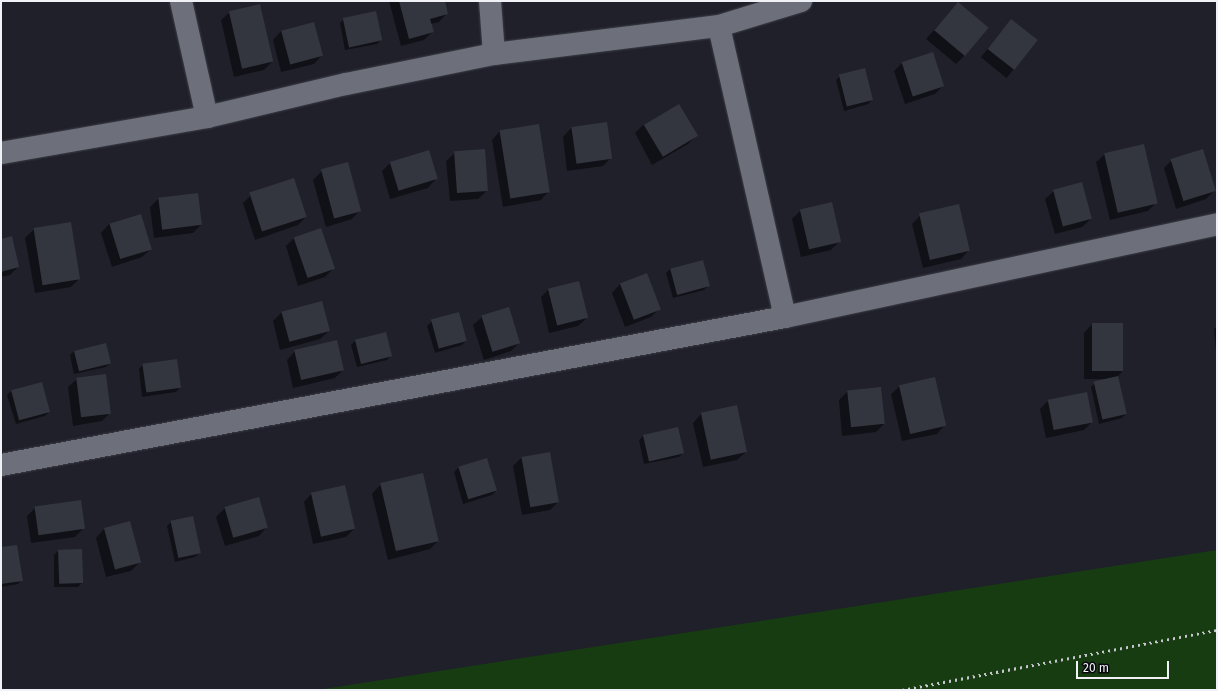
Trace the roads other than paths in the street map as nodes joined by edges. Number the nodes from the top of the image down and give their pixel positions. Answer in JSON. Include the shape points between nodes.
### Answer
{"nodes":[{"id":1,"x":181,"y":1,"type":"edge"},
{"id":2,"x":490,"y":1,"type":"edge"},
{"id":3,"x":801,"y":1,"type":"edge"},
{"id":4,"x":718,"y":26,"type":"junction"},
{"id":5,"x":494,"y":54,"type":"junction"},
{"id":6,"x":207,"y":117,"type":"junction"},
{"id":7,"x":1,"y":153,"type":"edge"},
{"id":8,"x":1217,"y":224,"type":"edge"},
{"id":9,"x":785,"y":317,"type":"junction"},
{"id":10,"x":1,"y":465,"type":"edge"}],
"edges":[{"from":1,"to":6,"type":"street"},
{"from":2,"to":5,"type":"street"},
{"from":3,"to":4,"type":"street"},
{"from":4,"to":5,"type":"street"},
{"from":4,"to":9,"type":"street"},
{"from":5,"to":6,"type":"street","via":[[346,84]]},
{"from":6,"to":7,"type":"street"},
{"from":8,"to":9,"type":"street"},
{"from":9,"to":10,"type":"street"}]}
